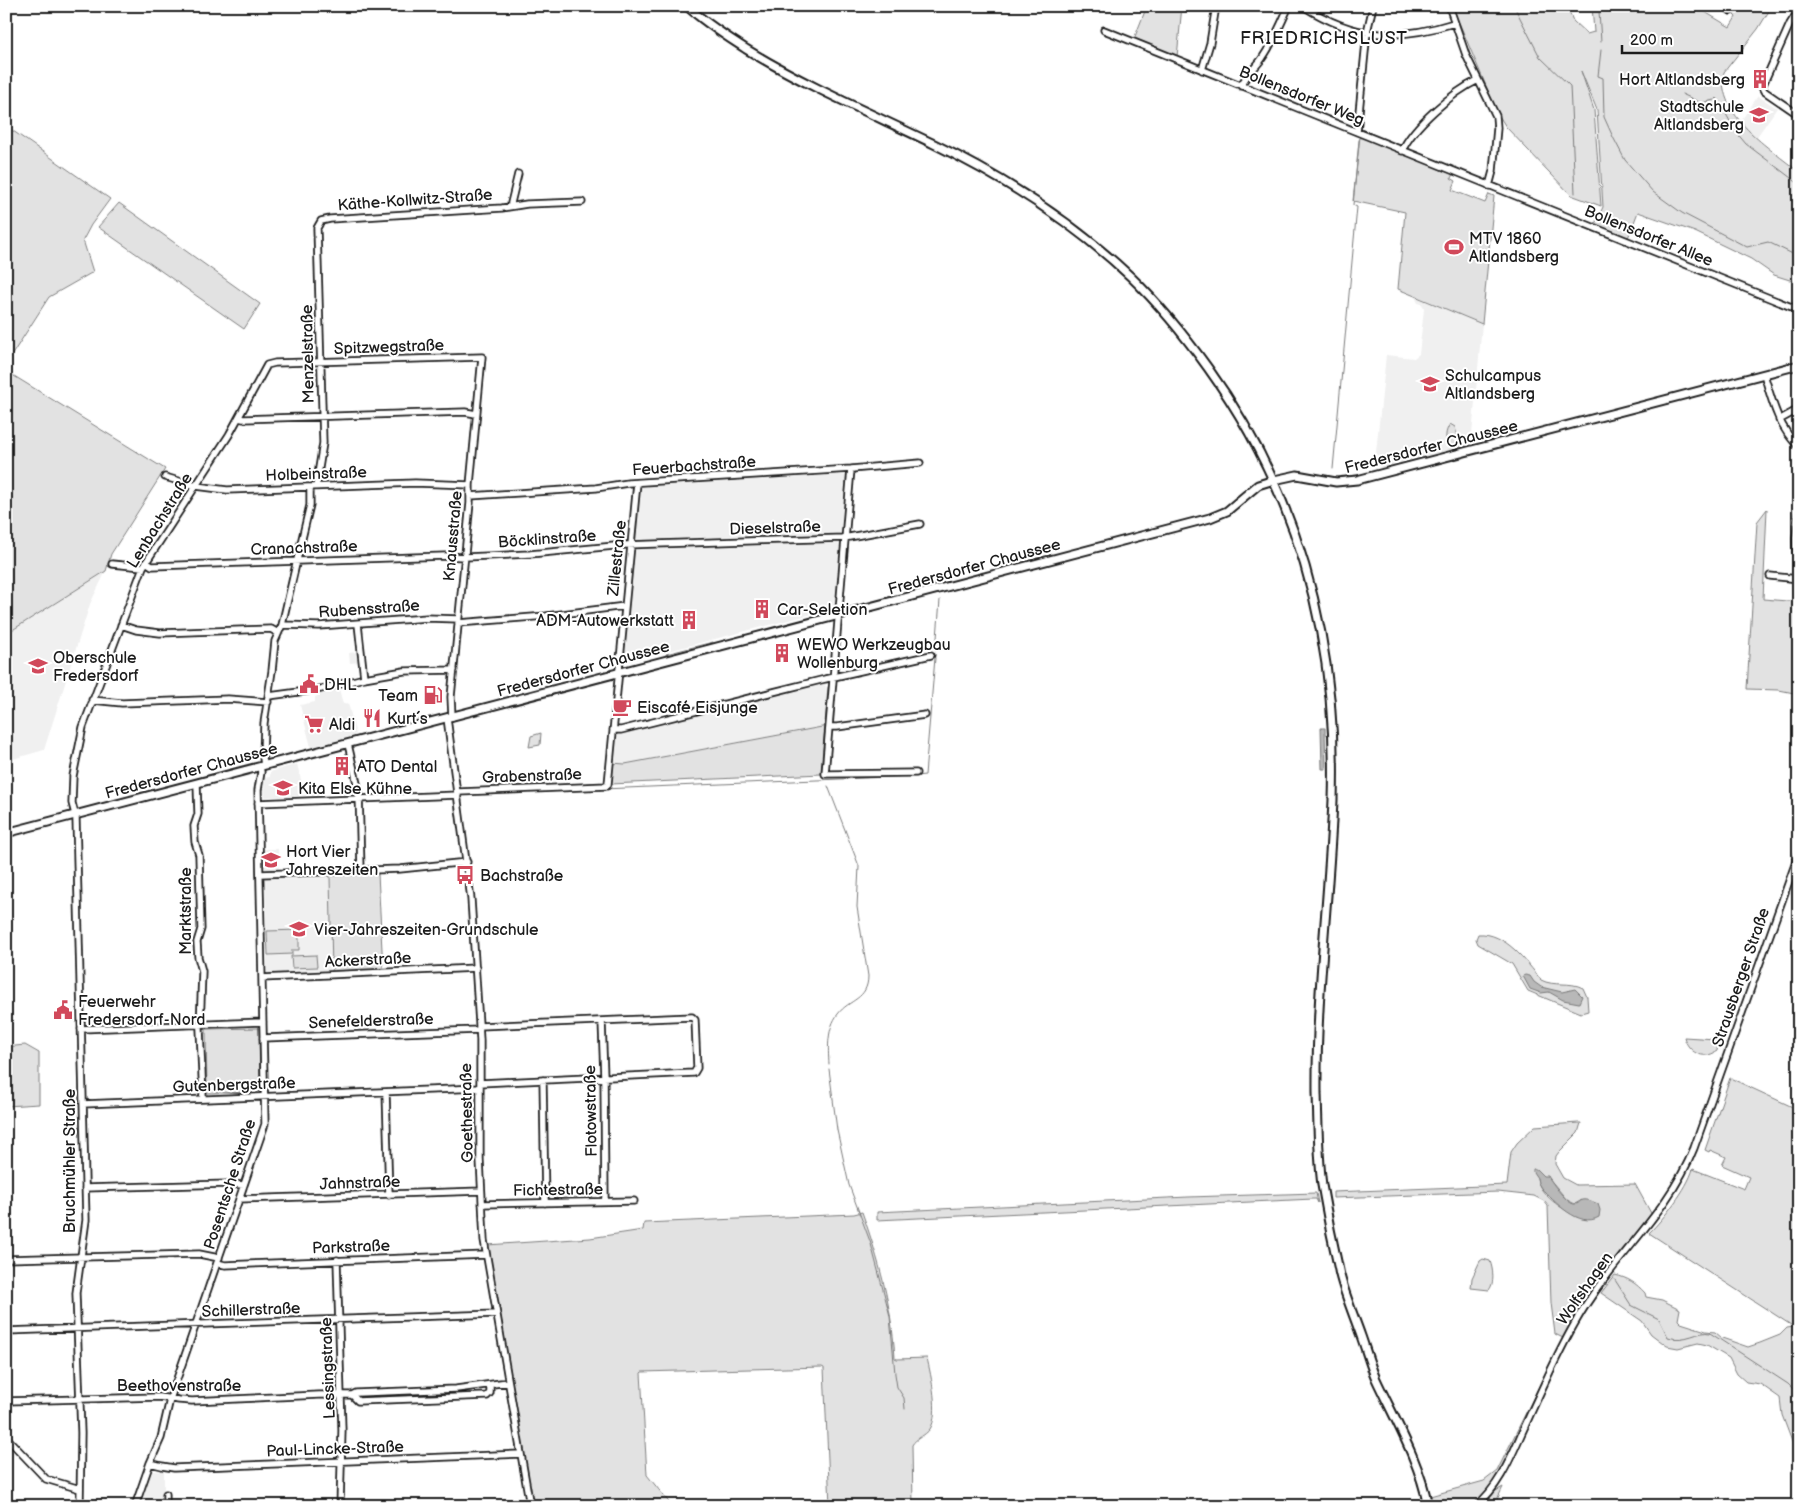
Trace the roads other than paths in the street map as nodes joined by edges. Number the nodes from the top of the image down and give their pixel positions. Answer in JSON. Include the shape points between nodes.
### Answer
{"nodes":[{"id":1,"x":687,"y":6,"type":"edge"},
{"id":2,"x":1216,"y":6,"type":"edge"},
{"id":3,"x":1289,"y":6,"type":"edge"},
{"id":4,"x":1303,"y":6,"type":"edge"},
{"id":5,"x":1373,"y":6,"type":"edge"},
{"id":6,"x":1449,"y":6,"type":"edge"},
{"id":7,"x":1724,"y":6,"type":"edge"},
{"id":8,"x":1734,"y":6,"type":"edge"},
{"id":9,"x":1795,"y":6,"type":"edge"},
{"id":10,"x":1799,"y":9,"type":"edge"},
{"id":11,"x":1454,"y":24,"type":"junction"},
{"id":12,"x":1104,"y":30,"type":"dead end"},
{"id":13,"x":1367,"y":32,"type":"junction"},
{"id":14,"x":1202,"y":70,"type":"junction"},
{"id":15,"x":1478,"y":80,"type":"junction"},
{"id":16,"x":1242,"y":86,"type":"junction"},
{"id":17,"x":1799,"y":115,"type":"edge"},
{"id":18,"x":1357,"y":132,"type":"junction"},
{"id":19,"x":1402,"y":151,"type":"junction"},
{"id":20,"x":518,"y":174,"type":"dead end"},
{"id":21,"x":1489,"y":186,"type":"junction"},
{"id":22,"x":582,"y":202,"type":"dead end"},
{"id":23,"x":511,"y":206,"type":"junction"},
{"id":24,"x":321,"y":221,"type":"joint"},
{"id":25,"x":1799,"y":310,"type":"edge"},
{"id":26,"x":482,"y":357,"type":"joint"},
{"id":27,"x":321,"y":362,"type":"junction"},
{"id":28,"x":267,"y":365,"type":"joint"},
{"id":29,"x":1799,"y":365,"type":"edge"},
{"id":30,"x":1764,"y":374,"type":"junction"},
{"id":31,"x":1799,"y":409,"type":"edge"},
{"id":32,"x":476,"y":414,"type":"junction"},
{"id":33,"x":322,"y":417,"type":"junction"},
{"id":34,"x":239,"y":418,"type":"junction"},
{"id":35,"x":1779,"y":420,"type":"junction"},
{"id":36,"x":1799,"y":448,"type":"edge"},
{"id":37,"x":920,"y":463,"type":"dead end"},
{"id":38,"x":851,"y":469,"type":"junction"},
{"id":39,"x":166,"y":477,"type":"dead end"},
{"id":40,"x":1274,"y":480,"type":"junction"},
{"id":41,"x":637,"y":483,"type":"junction"},
{"id":42,"x":470,"y":485,"type":"junction"},
{"id":43,"x":196,"y":486,"type":"junction"},
{"id":44,"x":313,"y":487,"type":"junction"},
{"id":45,"x":470,"y":496,"type":"junction"},
{"id":46,"x":1799,"y":506,"type":"edge"},
{"id":47,"x":920,"y":524,"type":"dead end"},
{"id":48,"x":844,"y":538,"type":"junction"},
{"id":49,"x":631,"y":546,"type":"junction"},
{"id":50,"x":465,"y":557,"type":"junction"},
{"id":51,"x":296,"y":561,"type":"junction"},
{"id":52,"x":112,"y":564,"type":"dead end"},
{"id":53,"x":145,"y":565,"type":"junction"},
{"id":54,"x":1770,"y":576,"type":"dead end"},
{"id":55,"x":1798,"y":579,"type":"edge"},
{"id":56,"x":625,"y":606,"type":"junction"},
{"id":57,"x":839,"y":616,"type":"junction"},
{"id":58,"x":458,"y":621,"type":"junction"},
{"id":59,"x":358,"y":624,"type":"junction"},
{"id":60,"x":121,"y":625,"type":"junction"},
{"id":61,"x":282,"y":625,"type":"junction"},
{"id":62,"x":278,"y":632,"type":"junction"},
{"id":63,"x":931,"y":655,"type":"dead end"},
{"id":64,"x":454,"y":670,"type":"junction"},
{"id":65,"x":618,"y":673,"type":"junction"},
{"id":66,"x":364,"y":678,"type":"junction"},
{"id":67,"x":833,"y":678,"type":"junction"},
{"id":68,"x":268,"y":699,"type":"junction"},
{"id":69,"x":92,"y":700,"type":"junction"},
{"id":70,"x":925,"y":715,"type":"dead end"},
{"id":71,"x":450,"y":717,"type":"junction"},
{"id":72,"x":830,"y":727,"type":"junction"},
{"id":73,"x":613,"y":730,"type":"junction"},
{"id":74,"x":348,"y":744,"type":"junction"},
{"id":75,"x":262,"y":766,"type":"junction"},
{"id":76,"x":916,"y":773,"type":"dead end"},
{"id":77,"x":197,"y":784,"type":"junction"},
{"id":78,"x":607,"y":786,"type":"joint"},
{"id":79,"x":458,"y":794,"type":"junction"},
{"id":80,"x":359,"y":799,"type":"junction"},
{"id":81,"x":258,"y":803,"type":"junction"},
{"id":82,"x":75,"y":815,"type":"junction"},
{"id":83,"x":6,"y":833,"type":"edge"},
{"id":84,"x":1799,"y":853,"type":"edge"},
{"id":85,"x":467,"y":862,"type":"junction"},
{"id":86,"x":361,"y":870,"type":"junction"},
{"id":87,"x":260,"y":874,"type":"junction"},
{"id":88,"x":476,"y":968,"type":"junction"},
{"id":89,"x":262,"y":978,"type":"junction"},
{"id":90,"x":694,"y":1017,"type":"joint"},
{"id":91,"x":602,"y":1021,"type":"junction"},
{"id":92,"x":263,"y":1022,"type":"junction"},
{"id":93,"x":200,"y":1025,"type":"junction"},
{"id":94,"x":479,"y":1028,"type":"junction"},
{"id":95,"x":81,"y":1029,"type":"junction"},
{"id":96,"x":263,"y":1038,"type":"junction"},
{"id":97,"x":604,"y":1077,"type":"junction"},
{"id":98,"x":543,"y":1080,"type":"junction"},
{"id":99,"x":480,"y":1085,"type":"junction"},
{"id":100,"x":386,"y":1092,"type":"junction"},
{"id":101,"x":265,"y":1096,"type":"junction"},
{"id":102,"x":203,"y":1098,"type":"junction"},
{"id":103,"x":83,"y":1104,"type":"junction"},
{"id":104,"x":1708,"y":1110,"type":"joint"},
{"id":105,"x":244,"y":1185,"type":"junction"},
{"id":106,"x":85,"y":1188,"type":"junction"},
{"id":107,"x":481,"y":1192,"type":"junction"},
{"id":108,"x":390,"y":1195,"type":"junction"},
{"id":109,"x":239,"y":1199,"type":"junction"},
{"id":110,"x":605,"y":1201,"type":"junction"},
{"id":111,"x":634,"y":1201,"type":"dead end"},
{"id":112,"x":545,"y":1203,"type":"junction"},
{"id":113,"x":482,"y":1204,"type":"junction"},
{"id":114,"x":486,"y":1255,"type":"junction"},
{"id":115,"x":80,"y":1257,"type":"junction"},
{"id":116,"x":6,"y":1259,"type":"edge"},
{"id":117,"x":337,"y":1260,"type":"junction"},
{"id":118,"x":218,"y":1261,"type":"junction"},
{"id":119,"x":496,"y":1314,"type":"junction"},
{"id":120,"x":339,"y":1320,"type":"junction"},
{"id":121,"x":196,"y":1324,"type":"junction"},
{"id":122,"x":77,"y":1329,"type":"junction"},
{"id":123,"x":6,"y":1331,"type":"edge"},
{"id":124,"x":508,"y":1382,"type":"junction"},
{"id":125,"x":490,"y":1385,"type":"junction"},
{"id":126,"x":341,"y":1395,"type":"junction"},
{"id":127,"x":352,"y":1395,"type":"junction"},
{"id":128,"x":79,"y":1399,"type":"junction"},
{"id":129,"x":170,"y":1399,"type":"junction"},
{"id":130,"x":6,"y":1401,"type":"edge"},
{"id":131,"x":6,"y":1437,"type":"edge"},
{"id":132,"x":521,"y":1454,"type":"junction"},
{"id":133,"x":341,"y":1461,"type":"junction"},
{"id":134,"x":150,"y":1462,"type":"junction"},
{"id":135,"x":80,"y":1489,"type":"junction"},
{"id":136,"x":166,"y":1494,"type":"dead end"},
{"id":137,"x":80,"y":1506,"type":"edge"},
{"id":138,"x":135,"y":1506,"type":"edge"},
{"id":139,"x":166,"y":1506,"type":"edge"},
{"id":140,"x":340,"y":1506,"type":"edge"},
{"id":141,"x":530,"y":1506,"type":"edge"},
{"id":142,"x":1428,"y":1506,"type":"edge"},
{"id":143,"x":1476,"y":1506,"type":"edge"}],
"edges":[{"from":1,"to":40,"type":"main road","via":[[722,34],[785,73],[996,176],[1096,245],[1139,286],[1190,344],[1228,396]]},
{"from":2,"to":14,"type":"street"},
{"from":3,"to":16,"type":"street","via":[[1268,50]]},
{"from":4,"to":13,"type":"street","via":[[1333,23]]},
{"from":5,"to":13,"type":"street"},
{"from":6,"to":11,"type":"street"},
{"from":7,"to":8,"type":"street","via":[[1731,10]]},
{"from":9,"to":10,"type":"street"},
{"from":10,"to":17,"type":"street","via":[[1762,87]]},
{"from":11,"to":13,"type":"street","via":[[1414,34]]},
{"from":11,"to":15,"type":"street"},
{"from":12,"to":14,"type":"street","name":"Bollensdorfer Weg"},
{"from":13,"to":18,"type":"street"},
{"from":14,"to":16,"type":"street","name":"Bollensdorfer Weg"},
{"from":15,"to":19,"type":"street","via":[[1436,110],[1406,142]]},
{"from":15,"to":21,"type":"street","via":[[1497,122]]},
{"from":16,"to":18,"type":"street","name":"Bollensdorfer Weg"},
{"from":18,"to":19,"type":"street","name":"Bollensdorfer Weg"},
{"from":19,"to":21,"type":"street","name":"Bollensdorfer Weg"},
{"from":20,"to":23,"type":"street","name":"Käthe-Kollwitz-Straße"},
{"from":21,"to":25,"type":"street","name":"Bollensdorfer Allee"},
{"from":22,"to":23,"type":"street","name":"Käthe-Kollwitz-Straße"},
{"from":23,"to":24,"type":"street","name":"Käthe-Kollwitz-Straße"},
{"from":24,"to":27,"type":"street","name":"Menzelstraße","via":[[317,228]]},
{"from":26,"to":27,"type":"street","name":"Spitzwegstraße"},
{"from":26,"to":32,"type":"street","name":"Knausstraße"},
{"from":27,"to":28,"type":"street","name":"Spitzwegstraße"},
{"from":27,"to":33,"type":"street","name":"Menzelstraße"},
{"from":28,"to":34,"type":"street","name":"Lenbachstraße"},
{"from":29,"to":30,"type":"main road","name":"Fredersdorfer Chaussee"},
{"from":30,"to":35,"type":"street"},
{"from":30,"to":40,"type":"main road","name":"Fredersdorfer Chaussee","via":[[1357,480],[1336,482],[1297,475]]},
{"from":31,"to":35,"type":"street"},
{"from":32,"to":33,"type":"street"},
{"from":32,"to":42,"type":"street","name":"Knausstraße"},
{"from":33,"to":34,"type":"street"},
{"from":33,"to":44,"type":"street","name":"Menzelstraße","via":[[323,449]]},
{"from":34,"to":43,"type":"street","name":"Lenbachstraße"},
{"from":35,"to":36,"type":"street"},
{"from":37,"to":38,"type":"street","name":"Feuerbachstraße"},
{"from":38,"to":41,"type":"street","name":"Feuerbachstraße"},
{"from":38,"to":48,"type":"street"},
{"from":39,"to":43,"type":"street","name":"Holbeinstraße"},
{"from":40,"to":57,"type":"main road","name":"Fredersdorfer Chaussee","via":[[1258,485],[1227,511],[1210,518]]},
{"from":40,"to":142,"type":"main road","via":[[1306,566],[1322,630],[1331,705],[1333,800],[1317,1045],[1322,1181],[1340,1279],[1375,1376],[1414,1461]]},
{"from":41,"to":45,"type":"street","name":"Feuerbachstraße"},
{"from":41,"to":49,"type":"street","name":"Zillestraße"},
{"from":42,"to":44,"type":"street","name":"Holbeinstraße","via":[[424,483]]},
{"from":42,"to":45,"type":"street","name":"Knausstraße"},
{"from":43,"to":44,"type":"street","name":"Holbeinstraße","via":[[227,490]]},
{"from":43,"to":53,"type":"street","name":"Lenbachstraße"},
{"from":44,"to":51,"type":"street","name":"Menzelstraße"},
{"from":45,"to":50,"type":"street","name":"Knausstraße"},
{"from":46,"to":55,"type":"street","via":[[1796,538]]},
{"from":47,"to":48,"type":"street","name":"Dieselstraße"},
{"from":48,"to":49,"type":"street","name":"Dieselstraße"},
{"from":48,"to":57,"type":"street"},
{"from":49,"to":50,"type":"street","name":"Böcklinstraße"},
{"from":49,"to":56,"type":"street","name":"Zillestraße"},
{"from":50,"to":51,"type":"street","name":"Cranachstraße"},
{"from":50,"to":58,"type":"street","name":"Knausstraße"},
{"from":51,"to":53,"type":"street","name":"Cranachstraße"},
{"from":51,"to":61,"type":"street","name":"Menzelstraße"},
{"from":52,"to":53,"type":"street","name":"Cranachstraße"},
{"from":53,"to":60,"type":"street","name":"Lenbachstraße"},
{"from":54,"to":55,"type":"street"},
{"from":56,"to":58,"type":"street","name":"Rubensstraße","via":[[546,616]]},
{"from":56,"to":65,"type":"street","name":"Zillestraße"},
{"from":57,"to":65,"type":"main road","name":"Fredersdorfer Chaussee"},
{"from":57,"to":67,"type":"street"},
{"from":58,"to":59,"type":"street","name":"Rubensstraße","via":[[428,618]]},
{"from":58,"to":64,"type":"street","name":"Knausstraße"},
{"from":59,"to":61,"type":"street","name":"Rubensstraße"},
{"from":59,"to":66,"type":"street"},
{"from":60,"to":62,"type":"street","via":[[160,633]]},
{"from":60,"to":69,"type":"street","name":"Lenbachstraße"},
{"from":61,"to":62,"type":"street","name":"Menzelstraße"},
{"from":62,"to":68,"type":"street","name":"Menzelstraße"},
{"from":63,"to":67,"type":"street"},
{"from":64,"to":66,"type":"street","via":[[404,671]]},
{"from":64,"to":71,"type":"street","name":"Knausstraße"},
{"from":65,"to":71,"type":"main road","name":"Fredersdorfer Chaussee"},
{"from":65,"to":73,"type":"street","name":"Zillestraße"},
{"from":66,"to":68,"type":"street"},
{"from":67,"to":72,"type":"street"},
{"from":67,"to":73,"type":"street"},
{"from":68,"to":69,"type":"street","via":[[122,703]]},
{"from":68,"to":75,"type":"street","name":"Menzelstraße"},
{"from":69,"to":82,"type":"street","name":"Lenbachstraße","via":[[75,759],[72,807]]},
{"from":70,"to":72,"type":"street"},
{"from":71,"to":74,"type":"main road","name":"Fredersdorfer Chaussee"},
{"from":71,"to":79,"type":"street","name":"Goethestraße"},
{"from":72,"to":76,"type":"street","via":[[825,774]]},
{"from":73,"to":78,"type":"street","name":"Zillestraße"},
{"from":74,"to":75,"type":"main road","name":"Fredersdorfer Chaussee"},
{"from":74,"to":80,"type":"street"},
{"from":75,"to":77,"type":"main road","name":"Fredersdorfer Chaussee"},
{"from":75,"to":81,"type":"street","name":"Posentsche Straße"},
{"from":77,"to":82,"type":"main road","name":"Fredersdorfer Chaussee"},
{"from":77,"to":93,"type":"street","name":"Marktstraße","via":[[198,814],[194,828],[199,855],[201,930],[197,949],[202,971]]},
{"from":78,"to":79,"type":"street","name":"Grabenstraße"},
{"from":79,"to":80,"type":"street","name":"Grabenstraße"},
{"from":79,"to":85,"type":"street","name":"Goethestraße"},
{"from":80,"to":81,"type":"street","name":"Grabenstraße"},
{"from":80,"to":86,"type":"street"},
{"from":81,"to":87,"type":"street","name":"Posentsche Straße"},
{"from":82,"to":83,"type":"main road","name":"Fredersdorfer Chaussee"},
{"from":82,"to":95,"type":"street","name":"Bruchmühler Straße"},
{"from":84,"to":104,"type":"street","name":"Strausberger Straße"},
{"from":85,"to":86,"type":"street"},
{"from":85,"to":88,"type":"street","name":"Goethestraße"},
{"from":86,"to":87,"type":"street"},
{"from":87,"to":89,"type":"street","name":"Posentsche Straße"},
{"from":88,"to":89,"type":"street","name":"Ackerstraße"},
{"from":88,"to":94,"type":"street","name":"Goethestraße"},
{"from":89,"to":92,"type":"street","name":"Posentsche Straße"},
{"from":90,"to":91,"type":"street","name":"Senefelderstraße"},
{"from":90,"to":97,"type":"street","name":"Gutenbergstraße","via":[[694,1073]]},
{"from":91,"to":94,"type":"street","name":"Senefelderstraße"},
{"from":91,"to":97,"type":"street","name":"Flotowstraße"},
{"from":92,"to":93,"type":"street"},
{"from":92,"to":96,"type":"street","name":"Posentsche Straße"},
{"from":93,"to":95,"type":"street"},
{"from":93,"to":102,"type":"street","name":"Marktstraße"},
{"from":94,"to":96,"type":"street","name":"Senefelderstraße"},
{"from":94,"to":99,"type":"street","name":"Goethestraße"},
{"from":95,"to":103,"type":"street","name":"Bruchmühler Straße"},
{"from":96,"to":101,"type":"street","name":"Posentsche Straße"},
{"from":97,"to":98,"type":"street","name":"Gutenbergstraße"},
{"from":97,"to":110,"type":"street","name":"Flotowstraße"},
{"from":98,"to":99,"type":"street","name":"Gutenbergstraße"},
{"from":98,"to":112,"type":"street"},
{"from":99,"to":100,"type":"street","name":"Gutenbergstraße"},
{"from":99,"to":107,"type":"street","name":"Goethestraße"},
{"from":100,"to":101,"type":"street","name":"Gutenbergstraße"},
{"from":100,"to":108,"type":"street"},
{"from":101,"to":102,"type":"street","name":"Gutenbergstraße"},
{"from":101,"to":105,"type":"street","name":"Posentsche Straße","via":[[265,1124]]},
{"from":102,"to":103,"type":"street","name":"Gutenbergstraße"},
{"from":103,"to":106,"type":"street","name":"Bruchmühler Straße"},
{"from":104,"to":143,"type":"street","name":"Wolfshagen","via":[[1682,1176],[1575,1322],[1509,1460],[1492,1489]]},
{"from":105,"to":106,"type":"street"},
{"from":105,"to":109,"type":"street","name":"Posentsche Straße"},
{"from":106,"to":115,"type":"street","name":"Bruchmühler Straße","via":[[85,1226]]},
{"from":107,"to":108,"type":"street","name":"Jahnstraße"},
{"from":107,"to":113,"type":"street","name":"Goethestraße"},
{"from":108,"to":109,"type":"street","name":"Jahnstraße"},
{"from":109,"to":118,"type":"street","name":"Posentsche Straße"},
{"from":110,"to":111,"type":"street","name":"Fichtestraße"},
{"from":110,"to":112,"type":"street","name":"Fichtestraße"},
{"from":112,"to":113,"type":"street","name":"Fichtestraße"},
{"from":113,"to":114,"type":"street","name":"Goethestraße"},
{"from":114,"to":117,"type":"street","name":"Parkstraße"},
{"from":114,"to":119,"type":"street","name":"Goethestraße"},
{"from":115,"to":116,"type":"street","name":"Parkstraße"},
{"from":115,"to":118,"type":"street","name":"Parkstraße","via":[[199,1254]]},
{"from":115,"to":122,"type":"street","name":"Bruchmühler Straße"},
{"from":117,"to":118,"type":"street","name":"Parkstraße","via":[[225,1265]]},
{"from":117,"to":120,"type":"street","name":"Lessingstraße"},
{"from":118,"to":121,"type":"street","name":"Posentsche Straße"},
{"from":119,"to":120,"type":"street","name":"Schillerstraße"},
{"from":119,"to":124,"type":"street","name":"Goethestraße"},
{"from":120,"to":121,"type":"street","name":"Schillerstraße"},
{"from":120,"to":126,"type":"street","name":"Lessingstraße"},
{"from":121,"to":122,"type":"street","name":"Schillerstraße"},
{"from":121,"to":129,"type":"street","name":"Posentsche Straße"},
{"from":122,"to":123,"type":"street","name":"Schillerstraße"},
{"from":122,"to":128,"type":"street","name":"Bruchmühler Straße"},
{"from":124,"to":125,"type":"street","name":"Beethovenstraße"},
{"from":124,"to":132,"type":"street","name":"Goethestraße"},
{"from":125,"to":127,"type":"street","name":"Beethovenstraße"},
{"from":125,"to":127,"type":"street","name":"Beethovenstraße","via":[[487,1396],[358,1400]]},
{"from":126,"to":127,"type":"street","name":"Beethovenstraße"},
{"from":126,"to":129,"type":"street","name":"Beethovenstraße","via":[[192,1401]]},
{"from":126,"to":133,"type":"street","name":"Lessingstraße"},
{"from":128,"to":129,"type":"street","name":"Beethovenstraße"},
{"from":128,"to":130,"type":"street","name":"Beethovenstraße"},
{"from":128,"to":135,"type":"street","name":"Bruchmühler Straße"},
{"from":129,"to":134,"type":"street","name":"Posentsche Straße","via":[[161,1438]]},
{"from":131,"to":135,"type":"street","via":[[46,1479]]},
{"from":132,"to":133,"type":"street","name":"Paul-Lincke-Straße"},
{"from":132,"to":141,"type":"street","name":"Goethestraße"},
{"from":133,"to":134,"type":"street","name":"Paul-Lincke-Straße","via":[[174,1468]]},
{"from":133,"to":140,"type":"street","name":"Lessingstraße"},
{"from":134,"to":138,"type":"street","name":"Posentsche Straße"},
{"from":135,"to":137,"type":"street","name":"Bruchmühler Straße"},
{"from":136,"to":139,"type":"street"}]}
